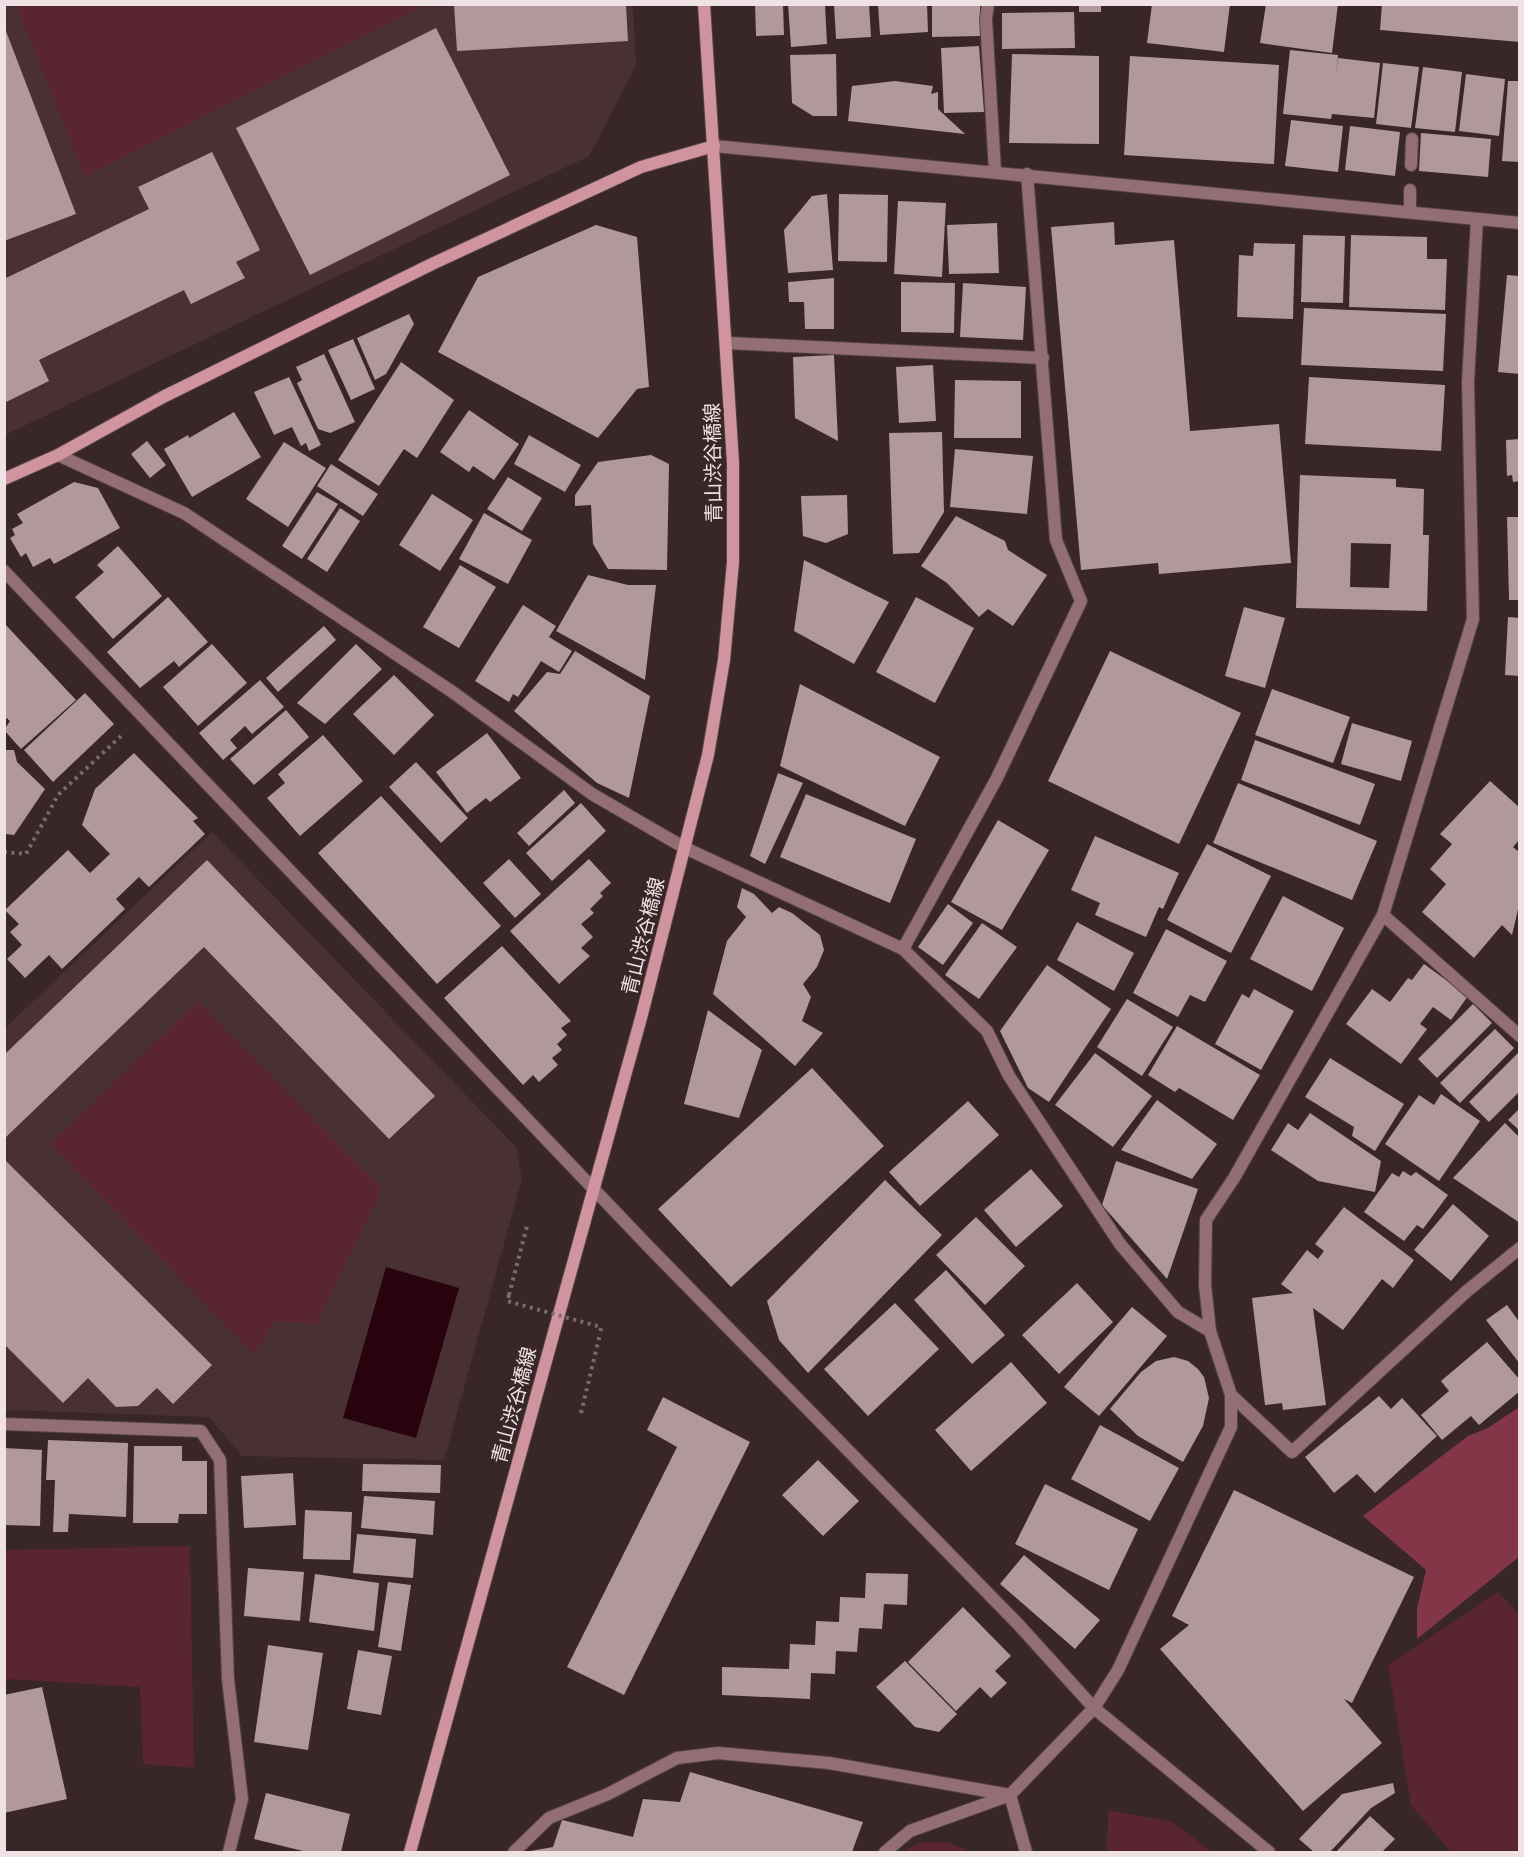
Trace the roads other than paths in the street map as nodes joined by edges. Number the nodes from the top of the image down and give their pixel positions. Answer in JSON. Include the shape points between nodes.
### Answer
{"nodes":[{"id":1,"x":704,"y":4,"type":"edge"},
{"id":2,"x":988,"y":4,"type":"edge"},
{"id":3,"x":1412,"y":138,"type":"dead end"},
{"id":4,"x":714,"y":146,"type":"junction"},
{"id":5,"x":1411,"y":165,"type":"dead end"},
{"id":6,"x":995,"y":171,"type":"junction"},
{"id":7,"x":1027,"y":174,"type":"junction"},
{"id":8,"x":1410,"y":190,"type":"dead end"},
{"id":9,"x":1410,"y":210,"type":"junction"},
{"id":10,"x":1477,"y":219,"type":"junction"},
{"id":11,"x":1520,"y":223,"type":"edge"},
{"id":12,"x":728,"y":344,"type":"junction"},
{"id":13,"x":1042,"y":358,"type":"junction"},
{"id":14,"x":58,"y":455,"type":"junction"},
{"id":15,"x":4,"y":479,"type":"edge"},
{"id":16,"x":4,"y":571,"type":"edge"},
{"id":17,"x":685,"y":848,"type":"junction"},
{"id":18,"x":1383,"y":915,"type":"junction"},
{"id":19,"x":903,"y":949,"type":"junction"},
{"id":20,"x":1520,"y":1036,"type":"edge"},
{"id":21,"x":593,"y":1187,"type":"junction"},
{"id":22,"x":1520,"y":1248,"type":"edge"},
{"id":23,"x":1210,"y":1331,"type":"junction"},
{"id":24,"x":1231,"y":1395,"type":"junction"},
{"id":25,"x":4,"y":1424,"type":"edge"},
{"id":26,"x":1094,"y":1708,"type":"junction"},
{"id":27,"x":1010,"y":1795,"type":"junction"},
{"id":28,"x":230,"y":1852,"type":"edge"},
{"id":29,"x":410,"y":1852,"type":"edge"},
{"id":30,"x":514,"y":1852,"type":"edge"},
{"id":31,"x":885,"y":1852,"type":"edge"},
{"id":32,"x":1026,"y":1852,"type":"edge"},
{"id":33,"x":1269,"y":1852,"type":"edge"}],
"edges":[{"from":1,"to":4,"type":"street","name":"青山渋谷橋線"},
{"from":2,"to":6,"type":"street"},
{"from":3,"to":5,"type":"street"},
{"from":4,"to":6,"type":"street"},
{"from":4,"to":12,"type":"street","name":"青山渋谷橋線"},
{"from":4,"to":14,"type":"street","via":[[641,167],[442,259],[163,397]]},
{"from":6,"to":7,"type":"street"},
{"from":7,"to":9,"type":"street"},
{"from":7,"to":13,"type":"street"},
{"from":8,"to":9,"type":"street"},
{"from":9,"to":10,"type":"street"},
{"from":10,"to":11,"type":"street"},
{"from":10,"to":18,"type":"street","via":[[1468,382],[1473,619]]},
{"from":12,"to":13,"type":"street"},
{"from":12,"to":17,"type":"street","name":"青山渋谷橋線","via":[[733,562],[724,660],[708,755]]},
{"from":13,"to":19,"type":"street","via":[[1056,540],[1081,601],[997,778]]},
{"from":14,"to":15,"type":"street"},
{"from":14,"to":17,"type":"street","via":[[184,513],[454,693],[592,794]]},
{"from":16,"to":21,"type":"street"},
{"from":17,"to":19,"type":"street"},
{"from":17,"to":21,"type":"street","name":"青山渋谷橋線"},
{"from":18,"to":20,"type":"street"},
{"from":18,"to":23,"type":"street","via":[[1234,1178],[1206,1220],[1205,1285]]},
{"from":19,"to":23,"type":"street","via":[[987,1031],[1009,1076],[1120,1244],[1178,1312]]},
{"from":21,"to":26,"type":"street","via":[[1018,1624]]},
{"from":21,"to":29,"type":"street","name":"青山渋谷橋線"},
{"from":22,"to":24,"type":"street","via":[[1467,1291],[1292,1452]]},
{"from":23,"to":24,"type":"street"},
{"from":24,"to":26,"type":"street","via":[[1231,1427],[1118,1670]]},
{"from":25,"to":28,"type":"street","via":[[201,1431],[220,1460],[228,1679],[242,1799]]},
{"from":26,"to":27,"type":"street"},
{"from":26,"to":33,"type":"street"},
{"from":27,"to":30,"type":"street","via":[[829,1763],[708,1755],[676,1758],[608,1794],[549,1818]]},
{"from":27,"to":31,"type":"street","via":[[910,1831]]},
{"from":27,"to":32,"type":"street"}]}
